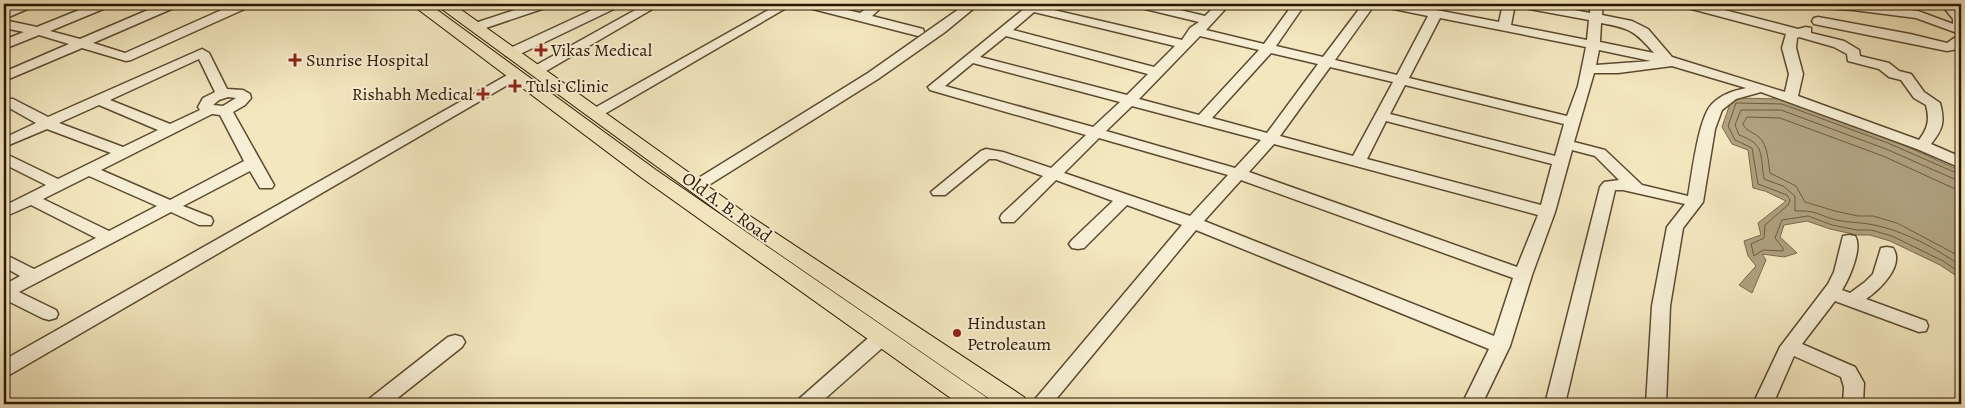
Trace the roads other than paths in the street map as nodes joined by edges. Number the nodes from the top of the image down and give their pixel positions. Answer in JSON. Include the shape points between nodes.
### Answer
{"nodes":[{"id":1,"x":28,"y":4,"type":"edge"},
{"id":2,"x":104,"y":4,"type":"edge"},
{"id":3,"x":142,"y":4,"type":"edge"},
{"id":4,"x":245,"y":4,"type":"edge"},
{"id":5,"x":420,"y":4,"type":"edge"},
{"id":6,"x":444,"y":4,"type":"edge"},
{"id":7,"x":544,"y":4,"type":"edge"},
{"id":8,"x":614,"y":4,"type":"edge"},
{"id":9,"x":656,"y":4,"type":"edge"},
{"id":10,"x":787,"y":4,"type":"edge"},
{"id":11,"x":808,"y":4,"type":"edge"},
{"id":12,"x":880,"y":4,"type":"edge"},
{"id":13,"x":973,"y":4,"type":"edge"},
{"id":14,"x":1141,"y":4,"type":"edge"},
{"id":15,"x":1224,"y":4,"type":"edge"},
{"id":16,"x":1299,"y":4,"type":"edge"},
{"id":17,"x":1369,"y":4,"type":"edge"},
{"id":18,"x":1388,"y":4,"type":"edge"},
{"id":19,"x":1509,"y":4,"type":"edge"},
{"id":20,"x":1524,"y":4,"type":"edge"},
{"id":21,"x":1688,"y":4,"type":"edge"},
{"id":22,"x":1815,"y":4,"type":"edge"},
{"id":23,"x":1821,"y":4,"type":"edge"},
{"id":24,"x":1947,"y":4,"type":"edge"},
{"id":25,"x":1951,"y":4,"type":"edge"},
{"id":26,"x":1961,"y":4,"type":"edge"},
{"id":27,"x":1852,"y":5,"type":"edge"},
{"id":28,"x":166,"y":6,"type":"edge"},
{"id":29,"x":1034,"y":6,"type":"edge"},
{"id":30,"x":1441,"y":11,"type":"edge"},
{"id":31,"x":1597,"y":11,"type":"edge"},
{"id":32,"x":4,"y":15,"type":"edge"},
{"id":33,"x":862,"y":17,"type":"junction"},
{"id":34,"x":1208,"y":20,"type":"junction"},
{"id":35,"x":1818,"y":21,"type":"junction"},
{"id":36,"x":4,"y":24,"type":"edge"},
{"id":37,"x":476,"y":27,"type":"junction"},
{"id":38,"x":1504,"y":27,"type":"junction"},
{"id":39,"x":1004,"y":31,"type":"junction"},
{"id":40,"x":38,"y":32,"type":"junction"},
{"id":41,"x":918,"y":32,"type":"dead end"},
{"id":42,"x":1196,"y":32,"type":"junction"},
{"id":43,"x":1798,"y":33,"type":"junction"},
{"id":44,"x":1960,"y":33,"type":"edge"},
{"id":45,"x":82,"y":43,"type":"junction"},
{"id":46,"x":1183,"y":44,"type":"junction"},
{"id":47,"x":4,"y":45,"type":"edge"},
{"id":48,"x":1593,"y":45,"type":"junction"},
{"id":49,"x":1267,"y":49,"type":"junction"},
{"id":50,"x":511,"y":52,"type":"junction"},
{"id":51,"x":970,"y":58,"type":"junction"},
{"id":52,"x":1668,"y":60,"type":"junction"},
{"id":53,"x":1324,"y":63,"type":"junction"},
{"id":54,"x":1589,"y":68,"type":"junction"},
{"id":55,"x":536,"y":71,"type":"junction"},
{"id":56,"x":1156,"y":72,"type":"junction"},
{"id":57,"x":516,"y":74,"type":"junction"},
{"id":58,"x":4,"y":77,"type":"edge"},
{"id":59,"x":1401,"y":80,"type":"junction"},
{"id":60,"x":1762,"y":88,"type":"junction"},
{"id":61,"x":1790,"y":98,"type":"junction"},
{"id":62,"x":98,"y":100,"type":"junction"},
{"id":63,"x":1129,"y":101,"type":"junction"},
{"id":64,"x":8,"y":102,"type":"dead end"},
{"id":65,"x":219,"y":105,"type":"junction"},
{"id":66,"x":596,"y":113,"type":"junction"},
{"id":67,"x":1383,"y":116,"type":"junction"},
{"id":68,"x":1202,"y":119,"type":"junction"},
{"id":69,"x":1572,"y":122,"type":"junction"},
{"id":70,"x":47,"y":124,"type":"junction"},
{"id":71,"x":168,"y":129,"type":"junction"},
{"id":72,"x":1095,"y":133,"type":"junction"},
{"id":73,"x":1271,"y":138,"type":"junction"},
{"id":74,"x":4,"y":143,"type":"edge"},
{"id":75,"x":1566,"y":144,"type":"junction"},
{"id":76,"x":1922,"y":146,"type":"junction"},
{"id":77,"x":123,"y":152,"type":"junction"},
{"id":78,"x":4,"y":158,"type":"edge"},
{"id":79,"x":1358,"y":161,"type":"junction"},
{"id":80,"x":1561,"y":162,"type":"junction"},
{"id":81,"x":253,"y":163,"type":"junction"},
{"id":82,"x":1961,"y":163,"type":"edge"},
{"id":83,"x":88,"y":170,"type":"junction"},
{"id":84,"x":1237,"y":173,"type":"junction"},
{"id":85,"x":1055,"y":174,"type":"junction"},
{"id":86,"x":58,"y":185,"type":"junction"},
{"id":87,"x":698,"y":185,"type":"junction"},
{"id":88,"x":266,"y":186,"type":"dead end"},
{"id":89,"x":1636,"y":188,"type":"junction"},
{"id":90,"x":939,"y":192,"type":"dead end"},
{"id":91,"x":1125,"y":198,"type":"junction"},
{"id":92,"x":31,"y":199,"type":"junction"},
{"id":93,"x":1695,"y":202,"type":"junction"},
{"id":94,"x":169,"y":205,"type":"junction"},
{"id":95,"x":4,"y":212,"type":"edge"},
{"id":96,"x":1546,"y":212,"type":"junction"},
{"id":97,"x":1008,"y":218,"type":"dead end"},
{"id":98,"x":205,"y":221,"type":"dead end"},
{"id":99,"x":1193,"y":222,"type":"junction"},
{"id":100,"x":108,"y":237,"type":"junction"},
{"id":101,"x":1849,"y":240,"type":"dead end"},
{"id":102,"x":1078,"y":244,"type":"dead end"},
{"id":103,"x":1888,"y":252,"type":"dead end"},
{"id":104,"x":4,"y":260,"type":"edge"},
{"id":105,"x":1523,"y":275,"type":"junction"},
{"id":106,"x":33,"y":276,"type":"junction"},
{"id":107,"x":4,"y":292,"type":"edge"},
{"id":108,"x":1833,"y":293,"type":"junction"},
{"id":109,"x":1851,"y":300,"type":"junction"},
{"id":110,"x":49,"y":314,"type":"dead end"},
{"id":111,"x":1919,"y":326,"type":"dead end"},
{"id":112,"x":882,"y":337,"type":"junction"},
{"id":113,"x":455,"y":342,"type":"dead end"},
{"id":114,"x":1500,"y":346,"type":"junction"},
{"id":115,"x":1790,"y":346,"type":"junction"},
{"id":116,"x":4,"y":369,"type":"edge"},
{"id":117,"x":376,"y":404,"type":"edge"},
{"id":118,"x":806,"y":404,"type":"edge"},
{"id":119,"x":977,"y":404,"type":"edge"},
{"id":120,"x":1015,"y":404,"type":"edge"},
{"id":121,"x":1041,"y":404,"type":"edge"},
{"id":122,"x":1472,"y":404,"type":"edge"},
{"id":123,"x":1555,"y":404,"type":"edge"},
{"id":124,"x":1656,"y":404,"type":"edge"},
{"id":125,"x":1762,"y":404,"type":"edge"},
{"id":126,"x":1853,"y":404,"type":"edge"}],
"edges":[{"from":1,"to":32,"type":"street"},
{"from":2,"to":40,"type":"street"},
{"from":3,"to":28,"type":"street"},
{"from":4,"to":45,"type":"street","via":[[126,57]]},
{"from":5,"to":57,"type":"main road","name":"Old A. B. Road"},
{"from":6,"to":37,"type":"main road","name":"Old A. B. Road"},
{"from":7,"to":37,"type":"street"},
{"from":8,"to":50,"type":"street"},
{"from":9,"to":55,"type":"street"},
{"from":10,"to":66,"type":"street"},
{"from":11,"to":33,"type":"street"},
{"from":12,"to":33,"type":"street"},
{"from":13,"to":87,"type":"street","via":[[895,63]]},
{"from":14,"to":34,"type":"street"},
{"from":15,"to":34,"type":"street"},
{"from":16,"to":49,"type":"street"},
{"from":17,"to":53,"type":"street"},
{"from":18,"to":30,"type":"street"},
{"from":19,"to":38,"type":"street"},
{"from":20,"to":31,"type":"street"},
{"from":21,"to":43,"type":"street"},
{"from":22,"to":35,"type":"street"},
{"from":23,"to":27,"type":"street"},
{"from":24,"to":44,"type":"street","via":[[1959,19]]},
{"from":25,"to":26,"type":"street"},
{"from":27,"to":44,"type":"street","via":[[1918,15]]},
{"from":28,"to":45,"type":"street"},
{"from":29,"to":39,"type":"street"},
{"from":29,"to":46,"type":"street"},
{"from":30,"to":38,"type":"street"},
{"from":30,"to":59,"type":"street"},
{"from":31,"to":48,"type":"street"},
{"from":31,"to":52,"type":"street","via":[[1636,27]]},
{"from":33,"to":41,"type":"street"},
{"from":34,"to":42,"type":"street"},
{"from":35,"to":43,"type":"street"},
{"from":35,"to":44,"type":"street","via":[[1947,47],[1952,46]]},
{"from":36,"to":40,"type":"street"},
{"from":37,"to":50,"type":"main road","name":"Old A. B. Road"},
{"from":38,"to":48,"type":"street"},
{"from":39,"to":51,"type":"street"},
{"from":39,"to":56,"type":"street"},
{"from":40,"to":45,"type":"street"},
{"from":40,"to":47,"type":"street"},
{"from":42,"to":46,"type":"street"},
{"from":42,"to":49,"type":"street"},
{"from":43,"to":61,"type":"street","via":[[1792,36],[1788,46],[1797,73]]},
{"from":43,"to":76,"type":"street","via":[[1839,44],[1854,53],[1853,58],[1884,66],[1910,80],[1919,95],[1931,101],[1935,108],[1934,130]]},
{"from":45,"to":58,"type":"street"},
{"from":46,"to":56,"type":"street"},
{"from":48,"to":52,"type":"street"},
{"from":48,"to":54,"type":"street"},
{"from":49,"to":53,"type":"street"},
{"from":49,"to":68,"type":"street"},
{"from":50,"to":55,"type":"main road","name":"Old A. B. Road"},
{"from":51,"to":63,"type":"street"},
{"from":51,"to":72,"type":"street","via":[[935,87]]},
{"from":52,"to":54,"type":"street","via":[[1665,64],[1615,70]]},
{"from":52,"to":60,"type":"street"},
{"from":53,"to":59,"type":"street"},
{"from":53,"to":73,"type":"street"},
{"from":54,"to":69,"type":"street"},
{"from":55,"to":66,"type":"main road","name":"Old A. B. Road"},
{"from":56,"to":63,"type":"street"},
{"from":57,"to":112,"type":"main road","name":"Old A. B. Road","via":[[650,174]]},
{"from":57,"to":116,"type":"street"},
{"from":59,"to":67,"type":"street"},
{"from":59,"to":69,"type":"street"},
{"from":60,"to":61,"type":"street"},
{"from":60,"to":93,"type":"street","via":[[1731,96],[1716,108],[1708,128]]},
{"from":61,"to":76,"type":"street"},
{"from":62,"to":65,"type":"street","via":[[200,49]]},
{"from":62,"to":70,"type":"street"},
{"from":62,"to":71,"type":"street"},
{"from":63,"to":68,"type":"street"},
{"from":63,"to":72,"type":"street"},
{"from":64,"to":70,"type":"street"},
{"from":65,"to":71,"type":"street"},
{"from":65,"to":81,"type":"street"},
{"from":66,"to":87,"type":"main road","name":"Old A. B. Road"},
{"from":67,"to":79,"type":"street"},
{"from":67,"to":80,"type":"street"},
{"from":68,"to":73,"type":"street"},
{"from":69,"to":75,"type":"street"},
{"from":70,"to":74,"type":"street"},
{"from":70,"to":77,"type":"street"},
{"from":71,"to":77,"type":"street"},
{"from":72,"to":84,"type":"street"},
{"from":72,"to":85,"type":"street"},
{"from":73,"to":79,"type":"street"},
{"from":73,"to":84,"type":"street"},
{"from":75,"to":80,"type":"street"},
{"from":75,"to":89,"type":"street","via":[[1600,153]]},
{"from":76,"to":82,"type":"street"},
{"from":77,"to":83,"type":"street"},
{"from":78,"to":86,"type":"street"},
{"from":79,"to":96,"type":"street"},
{"from":80,"to":96,"type":"street"},
{"from":81,"to":88,"type":"street"},
{"from":81,"to":94,"type":"street"},
{"from":83,"to":86,"type":"street"},
{"from":83,"to":94,"type":"street"},
{"from":84,"to":99,"type":"street"},
{"from":84,"to":105,"type":"street"},
{"from":85,"to":90,"type":"street","via":[[992,153],[986,154]]},
{"from":85,"to":91,"type":"street"},
{"from":85,"to":97,"type":"street"},
{"from":86,"to":92,"type":"street"},
{"from":87,"to":120,"type":"main road","name":"Old A. B. Road","via":[[738,216]]},
{"from":89,"to":93,"type":"street"},
{"from":89,"to":123,"type":"street","via":[[1617,184],[1608,187]]},
{"from":91,"to":99,"type":"street"},
{"from":91,"to":102,"type":"street"},
{"from":92,"to":95,"type":"street"},
{"from":92,"to":100,"type":"street"},
{"from":93,"to":124,"type":"street","via":[[1675,227],[1661,306]]},
{"from":94,"to":98,"type":"street"},
{"from":94,"to":100,"type":"street"},
{"from":96,"to":105,"type":"street"},
{"from":99,"to":114,"type":"street"},
{"from":99,"to":121,"type":"street"},
{"from":100,"to":106,"type":"street"},
{"from":101,"to":108,"type":"street","via":[[1846,269]]},
{"from":103,"to":109,"type":"street","via":[[1882,276],[1871,288]]},
{"from":104,"to":106,"type":"street"},
{"from":105,"to":114,"type":"street"},
{"from":106,"to":107,"type":"street"},
{"from":107,"to":110,"type":"street"},
{"from":108,"to":109,"type":"street"},
{"from":108,"to":115,"type":"street"},
{"from":109,"to":111,"type":"street"},
{"from":112,"to":118,"type":"street"},
{"from":112,"to":119,"type":"main road","name":"Old A. B. Road"},
{"from":113,"to":117,"type":"street"},
{"from":114,"to":122,"type":"street"},
{"from":115,"to":125,"type":"street"},
{"from":115,"to":126,"type":"street","via":[[1848,372],[1853,378]]}]}
